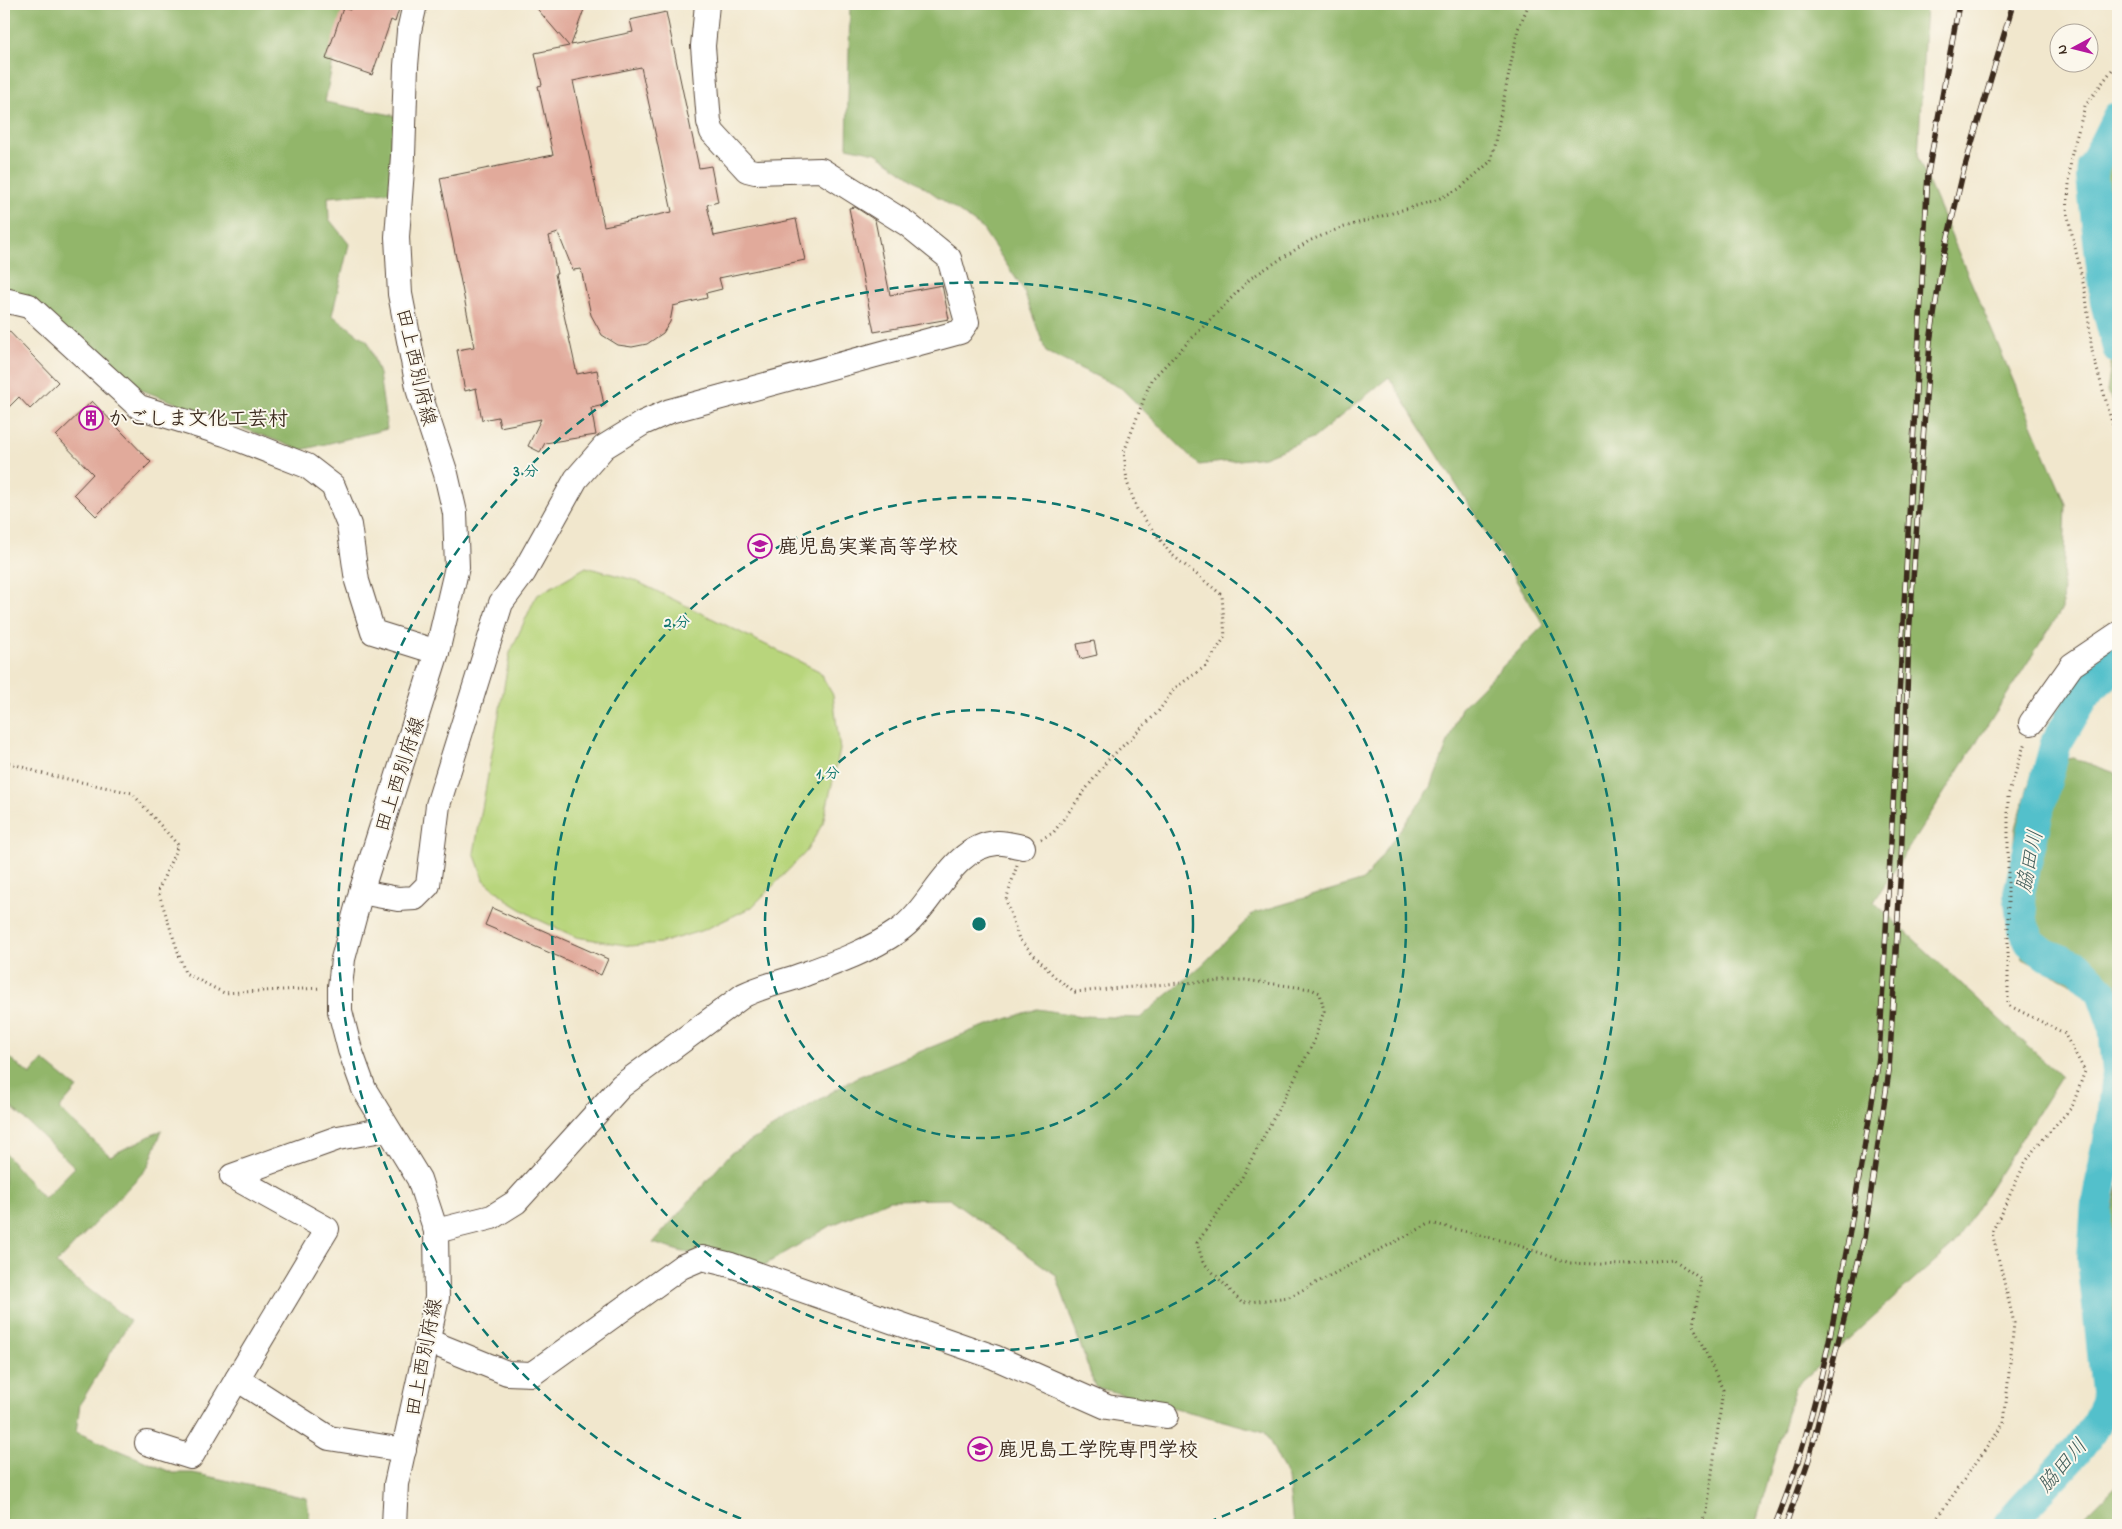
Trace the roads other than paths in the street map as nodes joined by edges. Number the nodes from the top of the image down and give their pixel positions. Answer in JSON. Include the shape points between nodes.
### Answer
{"nodes":[{"id":1,"x":415,"y":4,"type":"edge"},
{"id":2,"x":707,"y":4,"type":"edge"},
{"id":3,"x":4,"y":300,"type":"edge"},
{"id":4,"x":2118,"y":634,"type":"edge"},
{"id":5,"x":437,"y":652,"type":"junction"},
{"id":6,"x":2031,"y":723,"type":"road end"},
{"id":7,"x":1023,"y":847,"type":"road end"},
{"id":8,"x":361,"y":892,"type":"junction"},
{"id":9,"x":387,"y":1129,"type":"junction"},
{"id":10,"x":436,"y":1230,"type":"junction"},
{"id":11,"x":428,"y":1341,"type":"junction"},
{"id":12,"x":237,"y":1379,"type":"junction"},
{"id":13,"x":1166,"y":1416,"type":"dead end"},
{"id":14,"x":147,"y":1443,"type":"dead end"},
{"id":15,"x":404,"y":1450,"type":"junction"},
{"id":16,"x":394,"y":1525,"type":"edge"}],
"edges":[{"from":1,"to":5,"type":"street","name":"田上西別府線","via":[[406,66],[397,238],[400,294],[418,392],[446,474],[455,513],[457,567]]},
{"from":2,"to":8,"type":"street","via":[[704,46],[712,132],[747,170],[821,170],[907,224],[950,258],[967,322],[960,332],[670,412],[643,423],[604,447],[576,479],[524,572],[501,603],[438,805],[428,885],[415,898],[398,899]]},
{"from":3,"to":5,"type":"street","via":[[29,306],[139,407],[224,434],[306,466],[333,486],[349,525],[357,581],[374,632]]},
{"from":4,"to":6,"type":"street","via":[[2072,665]]},
{"from":5,"to":8,"type":"street","name":"田上西別府線"},
{"from":7,"to":10,"type":"street","via":[[998,842],[980,847],[965,855],[915,915],[882,941],[803,975],[764,985],[744,995],[621,1086],[516,1202],[492,1217]]},
{"from":8,"to":9,"type":"street","name":"田上西別府線","via":[[343,959],[340,1011],[364,1089]]},
{"from":9,"to":10,"type":"street","name":"田上西別府線","via":[[419,1179]]},
{"from":9,"to":12,"type":"street","via":[[338,1138],[232,1176],[327,1229]]},
{"from":10,"to":11,"type":"street","name":"田上西別府線","via":[[437,1298]]},
{"from":11,"to":13,"type":"street","via":[[507,1373],[532,1374],[674,1271],[702,1258],[994,1357],[1107,1407]]},
{"from":11,"to":15,"type":"street","name":"田上西別府線"},
{"from":12,"to":14,"type":"street","via":[[191,1457]]},
{"from":12,"to":15,"type":"street","via":[[329,1438]]},
{"from":15,"to":16,"type":"street","name":"田上西別府線","via":[[396,1484]]}]}
